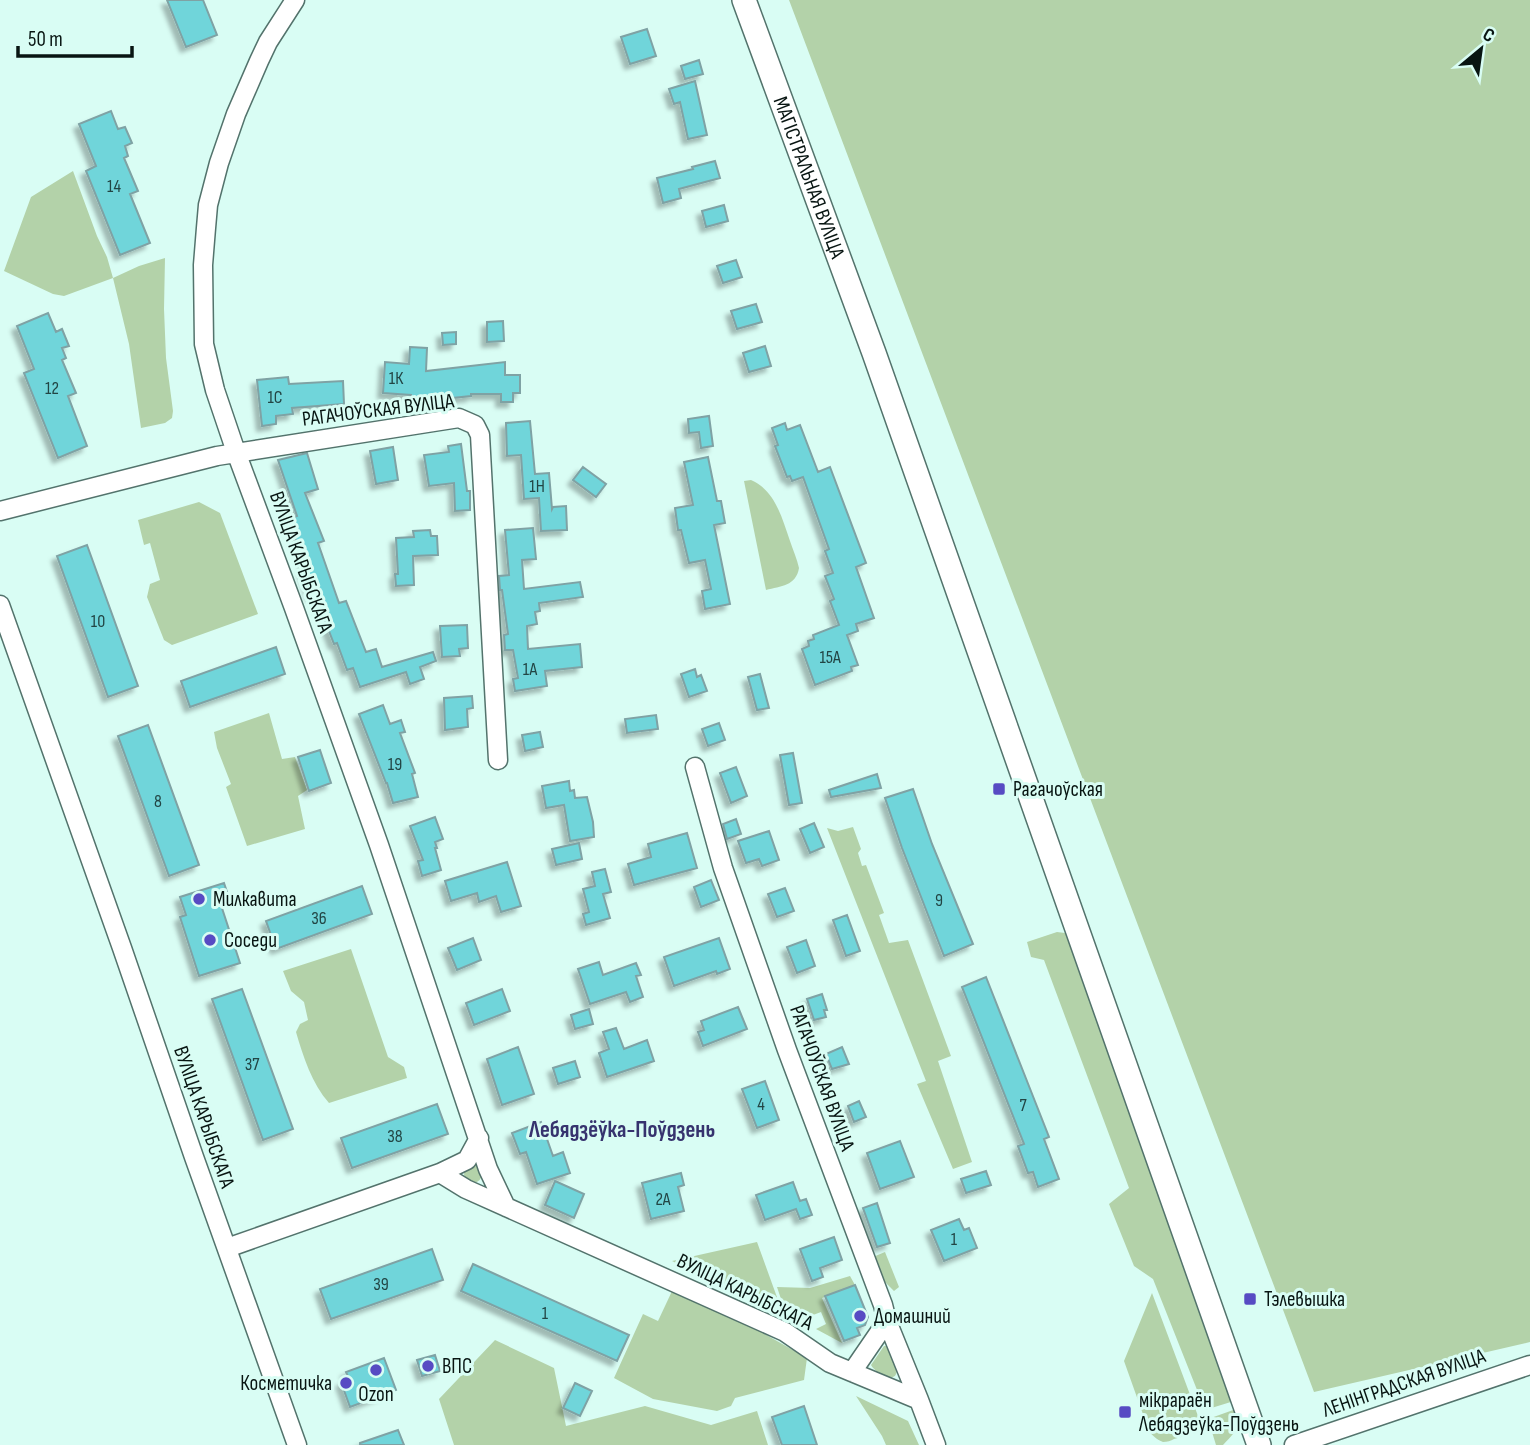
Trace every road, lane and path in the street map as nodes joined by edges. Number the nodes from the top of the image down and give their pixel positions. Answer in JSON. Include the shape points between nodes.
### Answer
{"nodes":[{"id":1,"x":295,"y":0,"type":"edge"},
{"id":2,"x":744,"y":0,"type":"edge"},
{"id":3,"x":236,"y":452,"type":"junction"},
{"id":4,"x":0,"y":511,"type":"edge"},
{"id":5,"x":0,"y":605,"type":"edge"},
{"id":6,"x":498,"y":760,"type":"dead end"},
{"id":7,"x":695,"y":767,"type":"dead end"},
{"id":8,"x":479,"y":1138,"type":"junction"},
{"id":9,"x":467,"y":1160,"type":"junction"},
{"id":10,"x":488,"y":1169,"type":"junction"},
{"id":11,"x":440,"y":1173,"type":"junction"},
{"id":12,"x":466,"y":1189,"type":"junction"},
{"id":13,"x":506,"y":1207,"type":"junction"},
{"id":14,"x":227,"y":1248,"type":"junction"},
{"id":15,"x":887,"y":1321,"type":"junction"},
{"id":16,"x":1530,"y":1365,"type":"edge"},
{"id":17,"x":852,"y":1372,"type":"junction"},
{"id":18,"x":919,"y":1400,"type":"junction"},
{"id":19,"x":297,"y":1445,"type":"edge"},
{"id":20,"x":936,"y":1445,"type":"edge"},
{"id":21,"x":1259,"y":1445,"type":"edge"},
{"id":22,"x":1294,"y":1445,"type":"edge"}],
"edges":[{"from":1,"to":3,"type":"street","name":"ВУЛІЦА КАРЫБСКАГА","via":[[268,42],[236,114],[208,205],[204,344]]},
{"from":2,"to":21,"type":"main road","name":"МАГІСТРАЛЬНАЯ ВУЛІЦА","via":[[874,354]]},
{"from":3,"to":4,"type":"street","name":"РАГАЧОЎСКАЯ ВУЛІЦА"},
{"from":3,"to":6,"type":"street","name":"РАГАЧОЎСКАЯ ВУЛІЦА","via":[[459,418],[475,425],[480,435]]},
{"from":3,"to":8,"type":"street","name":"ВУЛІЦА КАРЫБСКАГА","via":[[380,845]]},
{"from":5,"to":14,"type":"street","name":"ВУЛІЦА КАРЫБСКАГА"},
{"from":7,"to":15,"type":"street","name":"РАГАЧОЎСКАЯ ВУЛІЦА","via":[[723,868]]},
{"from":8,"to":9,"type":"street"},
{"from":8,"to":10,"type":"street","name":"ВУЛІЦА КАРЫБСКАГА"},
{"from":9,"to":10,"type":"street","via":[[477,1159]]},
{"from":9,"to":11,"type":"street"},
{"from":9,"to":12,"type":"street","via":[[459,1166],[457,1176]]},
{"from":10,"to":12,"type":"street","via":[[486,1185],[477,1191]]},
{"from":10,"to":13,"type":"street","name":"ВУЛІЦА КАРЫБСКАГА"},
{"from":11,"to":12,"type":"street","name":"ВУЛІЦА КАРЫБСКАГА"},
{"from":11,"to":14,"type":"street"},
{"from":12,"to":13,"type":"street","name":"ВУЛІЦА КАРЫБСКАГА"},
{"from":13,"to":17,"type":"street","name":"ВУЛІЦА КАРЫБСКАГА","via":[[785,1332],[830,1363]]},
{"from":14,"to":19,"type":"street","name":"ВУЛІЦА КАРЫБСКАГА"},
{"from":15,"to":17,"type":"street"},
{"from":15,"to":18,"type":"street","name":"РАГАЧОЎСКАЯ ВУЛІЦА"},
{"from":16,"to":22,"type":"street","name":"ЛЕНІНГРАДСКАЯ ВУЛІЦА"},
{"from":17,"to":18,"type":"street","name":"ВУЛІЦА КАРЫБСКАГА"},
{"from":18,"to":20,"type":"street"}]}
